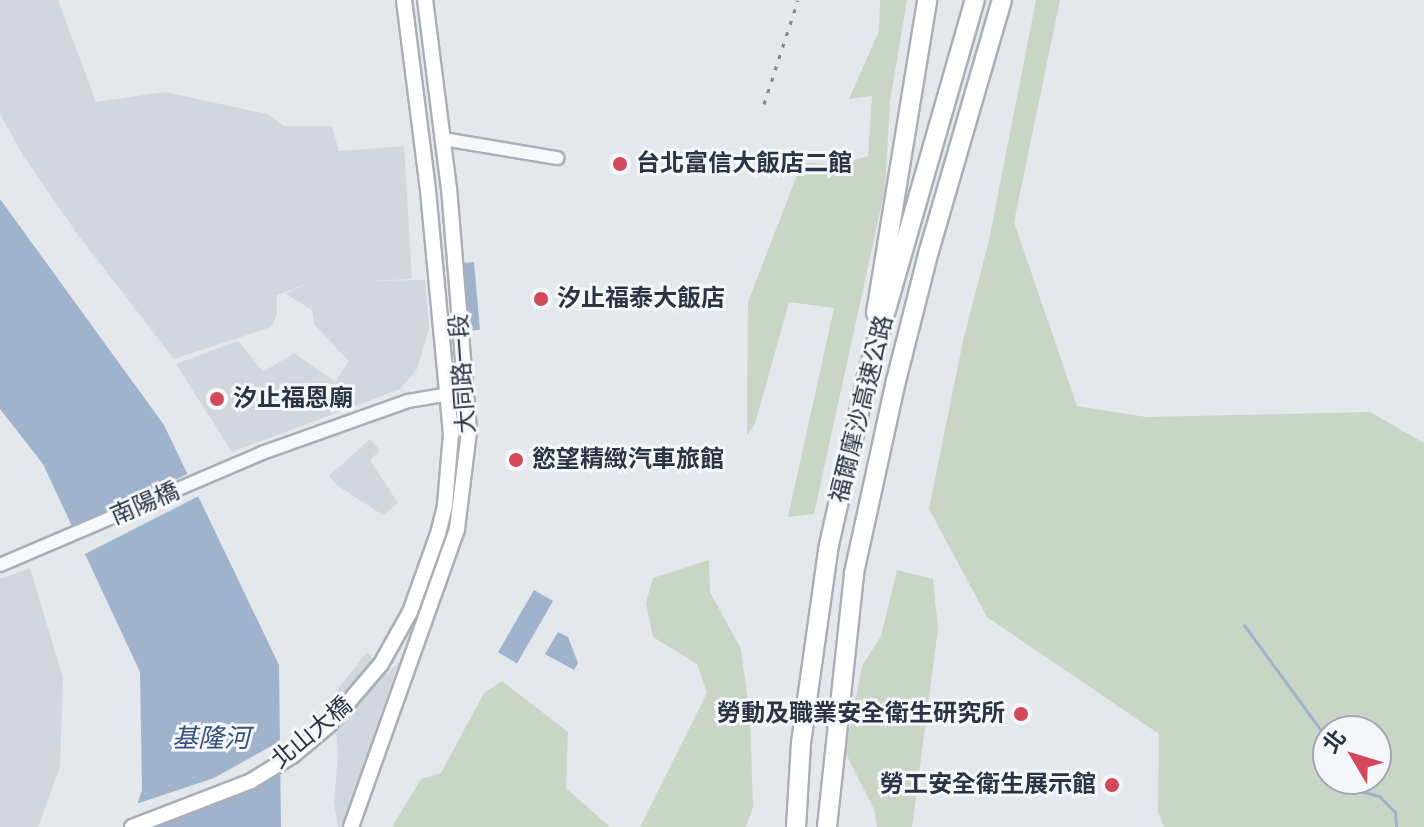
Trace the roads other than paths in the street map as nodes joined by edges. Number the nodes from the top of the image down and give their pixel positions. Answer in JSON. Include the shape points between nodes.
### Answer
{"nodes":[{"id":1,"x":404,"y":0,"type":"edge"},
{"id":2,"x":425,"y":0,"type":"edge"},
{"id":3,"x":927,"y":0,"type":"edge"},
{"id":4,"x":975,"y":0,"type":"edge"},
{"id":5,"x":1002,"y":0,"type":"edge"},
{"id":6,"x":443,"y":139,"type":"junction"},
{"id":7,"x":557,"y":158,"type":"dead end"},
{"id":8,"x":867,"y":376,"type":"junction"},
{"id":9,"x":467,"y":391,"type":"junction"},
{"id":10,"x":446,"y":395,"type":"junction"},
{"id":11,"x":0,"y":565,"type":"edge"},
{"id":12,"x":410,"y":612,"type":"joint"},
{"id":13,"x":132,"y":827,"type":"edge"},
{"id":14,"x":351,"y":827,"type":"edge"},
{"id":15,"x":796,"y":827,"type":"edge"},
{"id":16,"x":827,"y":827,"type":"edge"}],
"edges":[{"from":1,"to":10,"type":"main road","name":"大同路一段"},
{"from":2,"to":6,"type":"main road","name":"大同路一段"},
{"from":3,"to":8,"type":"highway"},
{"from":4,"to":8,"type":"highway","name":"福爾摩沙高速公路"},
{"from":5,"to":16,"type":"highway","name":"福爾摩沙高速公路","via":[[925,265],[854,573]]},
{"from":6,"to":7,"type":"street"},
{"from":6,"to":9,"type":"main road","name":"大同路一段"},
{"from":8,"to":15,"type":"highway","name":"福爾摩沙高速公路","via":[[829,545],[801,743]]},
{"from":9,"to":10,"type":"street","name":"南陽橋"},
{"from":9,"to":14,"type":"main road","name":"大同路一段","via":[[469,431],[457,529]]},
{"from":10,"to":11,"type":"street","name":"南陽橋","via":[[408,401],[262,453]]},
{"from":10,"to":12,"type":"main road","name":"大同路一段","via":[[451,434],[445,505]]},
{"from":12,"to":13,"type":"main road","name":"北山大橋","via":[[357,695],[292,756],[239,787]]}]}
